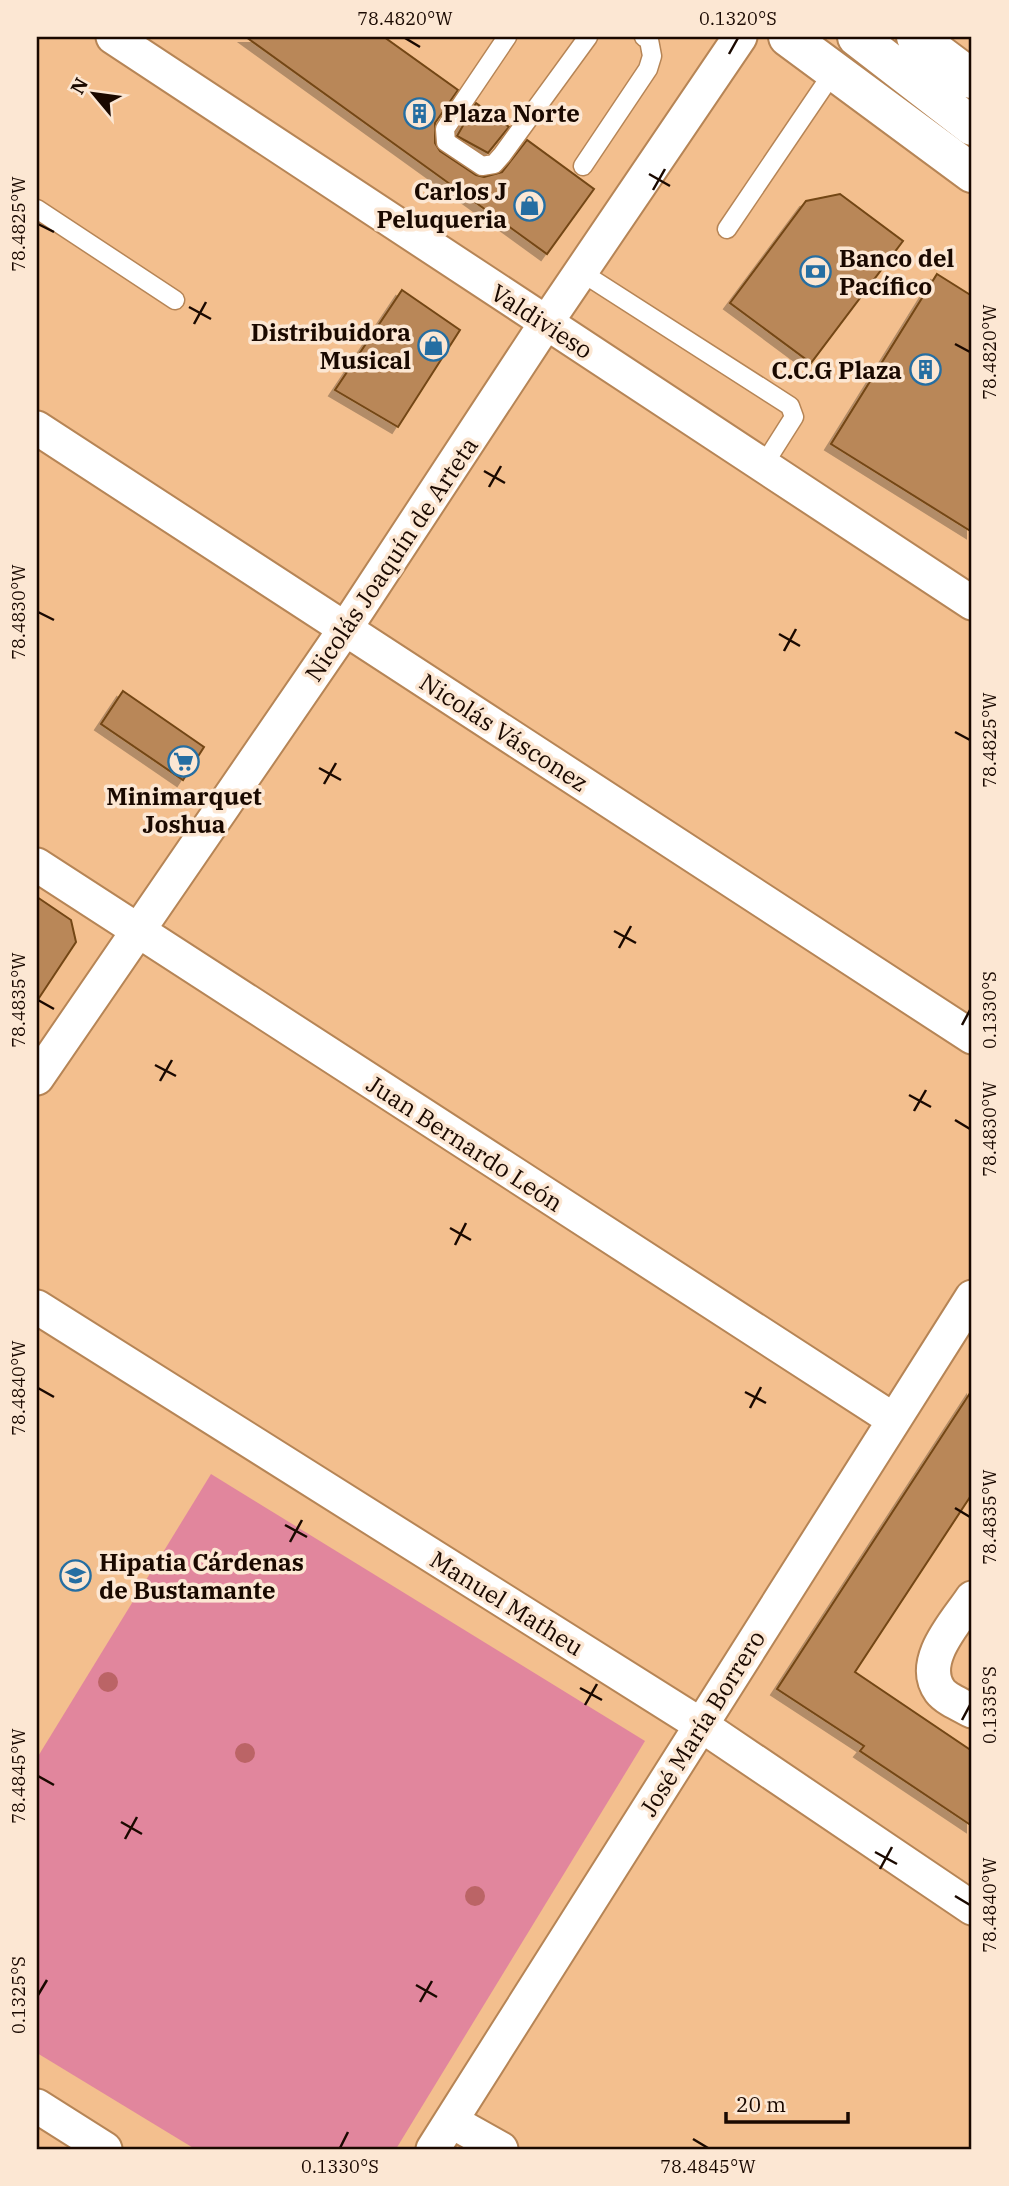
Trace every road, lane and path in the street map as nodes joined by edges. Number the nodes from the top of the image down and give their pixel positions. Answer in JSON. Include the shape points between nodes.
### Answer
{"nodes":[{"id":1,"x":113,"y":37,"type":"edge"},
{"id":2,"x":507,"y":37,"type":"edge"},
{"id":3,"x":588,"y":37,"type":"edge"},
{"id":4,"x":644,"y":37,"type":"edge"},
{"id":5,"x":740,"y":37,"type":"edge"},
{"id":6,"x":788,"y":37,"type":"edge"},
{"id":7,"x":857,"y":37,"type":"edge"},
{"id":8,"x":916,"y":37,"type":"edge"},
{"id":9,"x":835,"y":71,"type":"junction"},
{"id":10,"x":972,"y":79,"type":"edge"},
{"id":11,"x":972,"y":126,"type":"edge"},
{"id":12,"x":583,"y":166,"type":"dead end"},
{"id":13,"x":972,"y":173,"type":"edge"},
{"id":14,"x":37,"y":209,"type":"edge"},
{"id":15,"x":727,"y":229,"type":"dead end"},
{"id":16,"x":582,"y":272,"type":"junction"},
{"id":17,"x":175,"y":300,"type":"dead end"},
{"id":18,"x":546,"y":323,"type":"junction"},
{"id":19,"x":37,"y":428,"type":"edge"},
{"id":20,"x":763,"y":466,"type":"junction"},
{"id":21,"x":972,"y":603,"type":"edge"},
{"id":22,"x":345,"y":629,"type":"junction"},
{"id":23,"x":37,"y":865,"type":"edge"},
{"id":24,"x":138,"y":931,"type":"junction"},
{"id":25,"x":972,"y":1037,"type":"edge"},
{"id":26,"x":37,"y":1078,"type":"edge"},
{"id":27,"x":972,"y":1297,"type":"edge"},
{"id":28,"x":37,"y":1307,"type":"edge"},
{"id":29,"x":894,"y":1420,"type":"junction"},
{"id":30,"x":972,"y":1598,"type":"edge"},
{"id":31,"x":972,"y":1712,"type":"edge"},
{"id":32,"x":701,"y":1725,"type":"junction"},
{"id":33,"x":972,"y":1908,"type":"edge"},
{"id":34,"x":37,"y":2106,"type":"edge"},
{"id":35,"x":451,"y":2121,"type":"junction"},
{"id":36,"x":105,"y":2149,"type":"edge"},
{"id":37,"x":433,"y":2149,"type":"edge"},
{"id":38,"x":501,"y":2149,"type":"edge"}],
"edges":[{"from":1,"to":18,"type":"street","name":"Valdivieso"},
{"from":2,"to":3,"type":"lane","via":[[445,129],[446,142],[482,166],[494,164],[502,155]]},
{"from":4,"to":12,"type":"lane","via":[[652,56],[648,69]]},
{"from":5,"to":16,"type":"street","name":"Nicolás Joaquín de Arteta"},
{"from":6,"to":9,"type":"main road"},
{"from":7,"to":11,"type":"main road"},
{"from":8,"to":10,"type":"main road"},
{"from":9,"to":13,"type":"main road"},
{"from":9,"to":15,"type":"lane"},
{"from":14,"to":17,"type":"lane"},
{"from":16,"to":18,"type":"street","name":"Nicolás Joaquín de Arteta"},
{"from":16,"to":20,"type":"lane","via":[[790,406],[794,417]]},
{"from":18,"to":20,"type":"street","name":"Valdivieso"},
{"from":18,"to":22,"type":"street","name":"Nicolás Joaquín de Arteta"},
{"from":19,"to":22,"type":"street","name":"Nicolás Vásconez"},
{"from":20,"to":21,"type":"street","name":"Valdivieso"},
{"from":22,"to":24,"type":"street","name":"Nicolás Joaquín de Arteta"},
{"from":22,"to":25,"type":"street","name":"Nicolás Vásconez"},
{"from":23,"to":24,"type":"street","name":"Juan Bernardo León"},
{"from":24,"to":26,"type":"street","name":"Nicolás Joaquín de Arteta"},
{"from":24,"to":29,"type":"street","name":"Juan Bernardo León"},
{"from":27,"to":29,"type":"street","name":"José María Borrero"},
{"from":28,"to":32,"type":"street","name":"Manuel Matheu"},
{"from":29,"to":32,"type":"street","name":"José María Borrero"},
{"from":30,"to":31,"type":"street","via":[[937,1651],[934,1673],[940,1691]]},
{"from":32,"to":33,"type":"street","name":"Manuel Matheu"},
{"from":32,"to":35,"type":"street","name":"José María Borrero"},
{"from":34,"to":36,"type":"street"},
{"from":35,"to":37,"type":"street","name":"José María Borrero"},
{"from":35,"to":38,"type":"street"}]}
